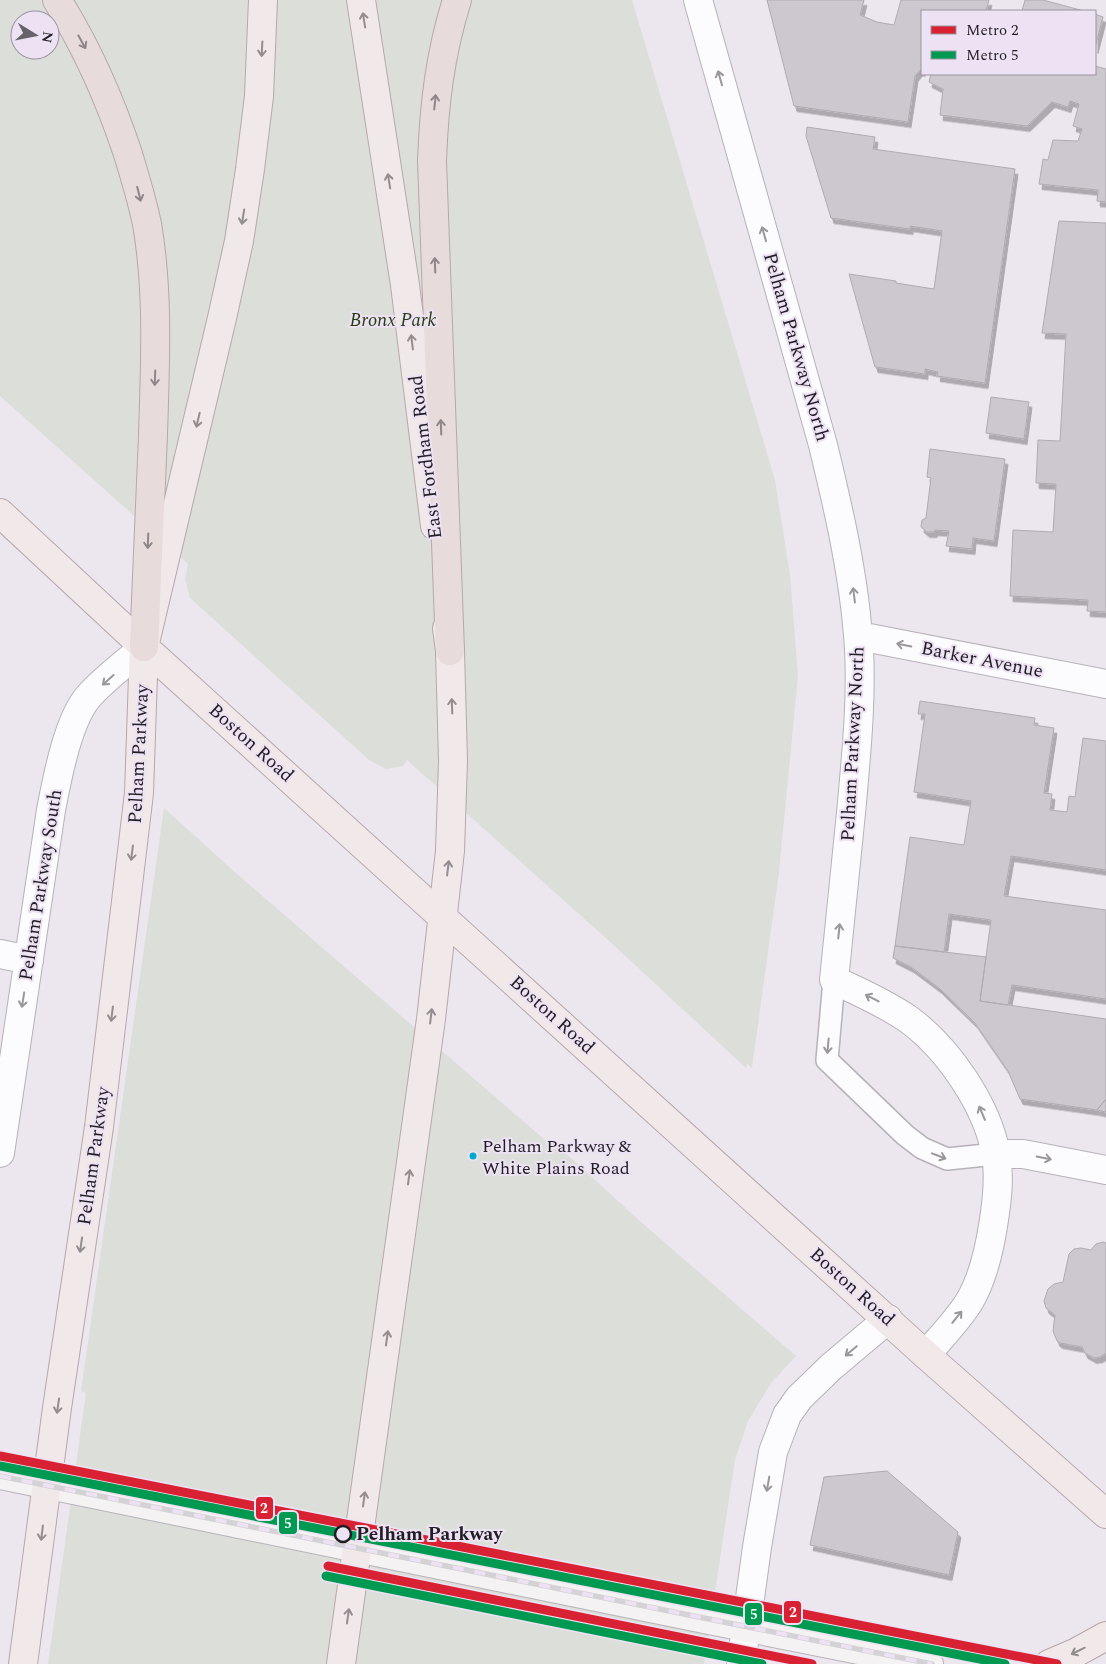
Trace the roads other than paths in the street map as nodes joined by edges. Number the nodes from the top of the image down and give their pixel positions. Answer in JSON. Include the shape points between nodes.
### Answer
{"nodes":[{"id":1,"x":57,"y":0,"type":"edge"},
{"id":2,"x":263,"y":0,"type":"edge"},
{"id":3,"x":361,"y":0,"type":"edge"},
{"id":4,"x":457,"y":0,"type":"edge"},
{"id":5,"x":698,"y":0,"type":"edge"},
{"id":6,"x":0,"y":512,"type":"edge"},
{"id":7,"x":858,"y":636,"type":"junction"},
{"id":8,"x":144,"y":647,"type":"junction"},
{"id":9,"x":450,"y":651,"type":"junction"},
{"id":10,"x":1106,"y":684,"type":"edge"},
{"id":11,"x":442,"y":916,"type":"junction"},
{"id":12,"x":0,"y":954,"type":"edge"},
{"id":13,"x":29,"y":960,"type":"junction"},
{"id":14,"x":834,"y":980,"type":"junction"},
{"id":15,"x":0,"y":1153,"type":"edge"},
{"id":16,"x":996,"y":1154,"type":"junction"},
{"id":17,"x":1106,"y":1170,"type":"edge"},
{"id":18,"x":888,"y":1319,"type":"junction"},
{"id":19,"x":926,"y":1355,"type":"junction"},
{"id":20,"x":0,"y":1475,"type":"edge"},
{"id":21,"x":48,"y":1485,"type":"junction"},
{"id":22,"x":1106,"y":1514,"type":"edge"},
{"id":23,"x":358,"y":1547,"type":"junction"},
{"id":24,"x":746,"y":1628,"type":"junction"},
{"id":25,"x":1106,"y":1636,"type":"edge"},
{"id":26,"x":23,"y":1664,"type":"edge"},
{"id":27,"x":341,"y":1664,"type":"edge"},
{"id":28,"x":741,"y":1664,"type":"edge"},
{"id":29,"x":929,"y":1664,"type":"edge"},
{"id":30,"x":1049,"y":1664,"type":"edge"}],
"edges":[{"from":1,"to":8,"type":"highway","one_way":true,"via":[[94,64],[116,118],[137,185],[151,256],[156,354]]},
{"from":2,"to":8,"type":"main road","one_way":true,"via":[[258,105],[239,241]]},
{"from":9,"to":3,"type":"main road","name":"East Fordham Road","one_way":true,"via":[[405,285]]},
{"from":9,"to":4,"type":"highway","one_way":true,"via":[[432,161],[437,84]]},
{"from":7,"to":5,"type":"street","name":"Pelham Parkway North","one_way":true,"via":[[851,576],[823,445]]},
{"from":6,"to":8,"type":"main road","name":"Boston Road"},
{"from":10,"to":7,"type":"street","name":"Barker Avenue","one_way":true},
{"from":14,"to":7,"type":"street","name":"Pelham Parkway North","one_way":true,"via":[[856,764]]},
{"from":8,"to":11,"type":"main road","name":"Boston Road"},
{"from":8,"to":13,"type":"street","name":"Pelham Parkway South","one_way":true,"via":[[88,697],[69,737],[51,810]]},
{"from":8,"to":21,"type":"main road","name":"Pelham Parkway","one_way":true,"via":[[139,793],[99,1127]]},
{"from":11,"to":9,"type":"main road","name":"East Fordham Road","one_way":true,"via":[[453,788]]},
{"from":11,"to":18,"type":"main road","name":"Boston Road"},
{"from":23,"to":11,"type":"main road","one_way":true,"via":[[431,1019]]},
{"from":12,"to":13,"type":"street"},
{"from":13,"to":15,"type":"street","name":"Pelham Parkway South","one_way":true},
{"from":16,"to":14,"type":"street","one_way":true,"via":[[977,1103],[949,1059],[936,1045],[909,1020],[886,1005]]},
{"from":14,"to":16,"type":"lane","one_way":true,"via":[[827,1060],[922,1148],[947,1159]]},
{"from":16,"to":17,"type":"street","one_way":true,"via":[[1023,1154]]},
{"from":19,"to":16,"type":"street","one_way":true,"via":[[969,1302],[980,1280],[997,1202]]},
{"from":18,"to":19,"type":"main road","name":"Boston Road"},
{"from":18,"to":24,"type":"street","one_way":true,"via":[[831,1367],[799,1398],[787,1415],[773,1452]]},
{"from":19,"to":22,"type":"main road","name":"Boston Road"},
{"from":20,"to":21,"type":"main road"},
{"from":21,"to":23,"type":"main road"},
{"from":21,"to":26,"type":"main road","name":"Pelham Parkway","one_way":true},
{"from":23,"to":24,"type":"main road"},
{"from":27,"to":23,"type":"main road","one_way":true},
{"from":24,"to":28,"type":"street"},
{"from":24,"to":29,"type":"main road"},
{"from":25,"to":30,"type":"main road","one_way":true}]}
